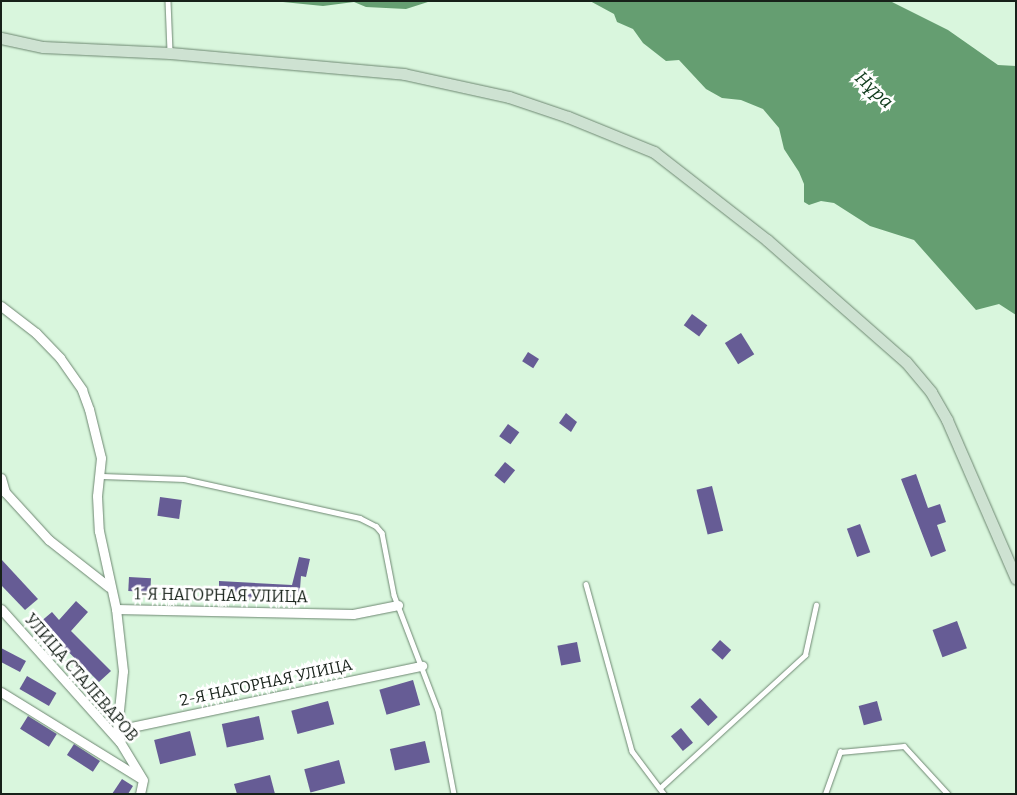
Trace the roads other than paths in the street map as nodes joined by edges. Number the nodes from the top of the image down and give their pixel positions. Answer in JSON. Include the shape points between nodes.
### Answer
{"nodes":[{"id":1,"x":168,"y":1,"type":"edge"},
{"id":2,"x":1,"y":38,"type":"edge"},
{"id":3,"x":170,"y":53,"type":"junction"},
{"id":4,"x":1,"y":306,"type":"edge"},
{"id":5,"x":102,"y":476,"type":"junction"},
{"id":6,"x":1,"y":478,"type":"edge"},
{"id":7,"x":1016,"y":579,"type":"edge"},
{"id":8,"x":586,"y":584,"type":"dead end"},
{"id":9,"x":109,"y":587,"type":"junction"},
{"id":10,"x":398,"y":605,"type":"junction"},
{"id":11,"x":816,"y":605,"type":"dead end"},
{"id":12,"x":1,"y":609,"type":"edge"},
{"id":13,"x":116,"y":609,"type":"junction"},
{"id":14,"x":422,"y":666,"type":"junction"},
{"id":15,"x":1,"y":692,"type":"edge"},
{"id":16,"x":117,"y":730,"type":"junction"},
{"id":17,"x":120,"y":742,"type":"junction"},
{"id":18,"x":143,"y":780,"type":"junction"},
{"id":19,"x":660,"y":788,"type":"junction"},
{"id":20,"x":140,"y":794,"type":"edge"},
{"id":21,"x":454,"y":794,"type":"edge"},
{"id":22,"x":664,"y":794,"type":"edge"},
{"id":23,"x":825,"y":794,"type":"edge"},
{"id":24,"x":948,"y":794,"type":"edge"}],
"edges":[{"from":1,"to":3,"type":"lane"},
{"from":2,"to":3,"type":"street","via":[[43,47]]},
{"from":3,"to":7,"type":"street","via":[[404,74],[452,83],[568,117],[654,152],[767,240],[906,362],[931,392],[946,420]]},
{"from":4,"to":5,"type":"street","via":[[36,333],[60,358],[82,390],[101,458]]},
{"from":5,"to":9,"type":"street","via":[[97,496],[99,532]]},
{"from":5,"to":10,"type":"lane","via":[[184,478],[360,518],[382,533],[388,576]]},
{"from":6,"to":9,"type":"street","via":[[6,492],[49,540]]},
{"from":8,"to":19,"type":"lane","via":[[632,751]]},
{"from":9,"to":13,"type":"street"},
{"from":10,"to":13,"type":"street","name":"1-Я НАГОРНАЯ УЛИЦА","via":[[353,614]]},
{"from":10,"to":14,"type":"lane"},
{"from":11,"to":19,"type":"lane","via":[[805,655]]},
{"from":12,"to":17,"type":"street","name":"УЛИЦА СТАЛЕВАРОВ"},
{"from":13,"to":16,"type":"street","name":"1-Я НАГОРНАЯ УЛИЦА","via":[[124,671]]},
{"from":14,"to":16,"type":"street","name":"2-Я НАГОРНАЯ УЛИЦА"},
{"from":14,"to":21,"type":"lane","via":[[438,710]]},
{"from":15,"to":18,"type":"street","name":"УЛИЦА СТАЛЕВАРОВ"},
{"from":16,"to":17,"type":"street","name":"1-Я НАГОРНАЯ УЛИЦА"},
{"from":17,"to":18,"type":"street","name":"УЛИЦА СТАЛЕВАРОВ"},
{"from":18,"to":20,"type":"street"},
{"from":19,"to":22,"type":"lane"},
{"from":23,"to":24,"type":"lane","via":[[840,752],[904,746]]}]}
